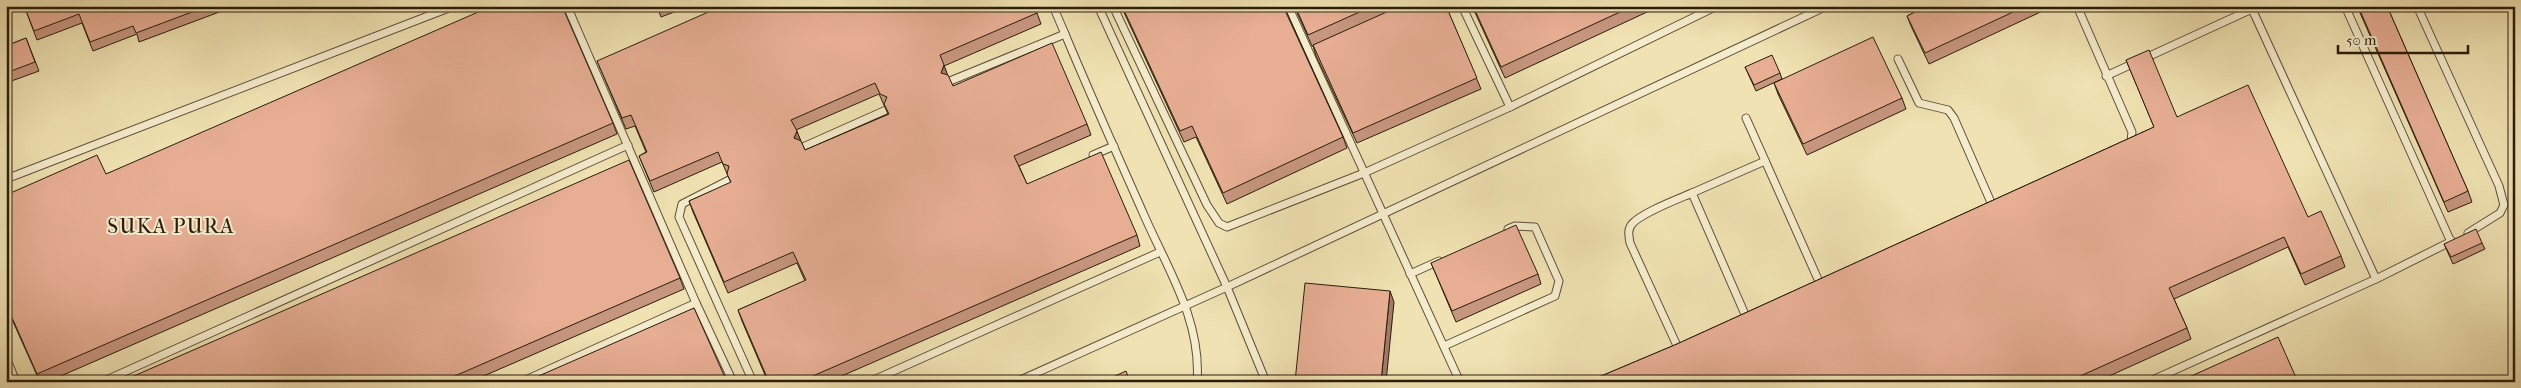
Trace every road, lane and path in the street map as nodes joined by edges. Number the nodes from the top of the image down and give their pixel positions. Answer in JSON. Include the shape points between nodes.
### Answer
{"nodes":[{"id":1,"x":454,"y":6,"type":"edge"},
{"id":2,"x":567,"y":6,"type":"edge"},
{"id":3,"x":1053,"y":6,"type":"edge"},
{"id":4,"x":1098,"y":6,"type":"edge"},
{"id":5,"x":1113,"y":6,"type":"edge"},
{"id":6,"x":1288,"y":6,"type":"edge"},
{"id":7,"x":1462,"y":6,"type":"edge"},
{"id":8,"x":1717,"y":6,"type":"edge"},
{"id":9,"x":1827,"y":6,"type":"edge"},
{"id":10,"x":2077,"y":6,"type":"edge"},
{"id":11,"x":2345,"y":6,"type":"edge"},
{"id":12,"x":2417,"y":6,"type":"edge"},
{"id":13,"x":2255,"y":8,"type":"edge"},
{"id":14,"x":1065,"y":34,"type":"junction"},
{"id":15,"x":1318,"y":49,"type":"edge"},
{"id":16,"x":1309,"y":53,"type":"junction"},
{"id":17,"x":1898,"y":59,"type":"dead end"},
{"id":18,"x":2106,"y":76,"type":"junction"},
{"id":19,"x":950,"y":81,"type":"edge"},
{"id":20,"x":1510,"y":107,"type":"junction"},
{"id":21,"x":886,"y":110,"type":"edge"},
{"id":22,"x":1746,"y":118,"type":"dead end"},
{"id":23,"x":628,"y":146,"type":"junction"},
{"id":24,"x":1114,"y":146,"type":"junction"},
{"id":25,"x":803,"y":147,"type":"edge"},
{"id":26,"x":2117,"y":151,"type":"edge"},
{"id":27,"x":1089,"y":158,"type":"edge"},
{"id":28,"x":1765,"y":161,"type":"junction"},
{"id":29,"x":1364,"y":174,"type":"junction"},
{"id":30,"x":6,"y":179,"type":"edge"},
{"id":31,"x":729,"y":180,"type":"edge"},
{"id":32,"x":1692,"y":193,"type":"junction"},
{"id":33,"x":2002,"y":203,"type":"edge"},
{"id":34,"x":1994,"y":207,"type":"junction"},
{"id":35,"x":1985,"y":211,"type":"edge"},
{"id":36,"x":1382,"y":214,"type":"junction"},
{"id":37,"x":1497,"y":234,"type":"edge"},
{"id":38,"x":2451,"y":242,"type":"junction"},
{"id":39,"x":1160,"y":252,"type":"junction"},
{"id":40,"x":1445,"y":258,"type":"edge"},
{"id":41,"x":1410,"y":274,"type":"junction"},
{"id":42,"x":2376,"y":279,"type":"junction"},
{"id":43,"x":1829,"y":282,"type":"edge"},
{"id":44,"x":1821,"y":286,"type":"junction"},
{"id":45,"x":1227,"y":287,"type":"junction"},
{"id":46,"x":1812,"y":290,"type":"edge"},
{"id":47,"x":696,"y":304,"type":"junction"},
{"id":48,"x":1186,"y":305,"type":"junction"},
{"id":49,"x":1755,"y":316,"type":"edge"},
{"id":50,"x":1747,"y":320,"type":"junction"},
{"id":51,"x":1738,"y":324,"type":"edge"},
{"id":52,"x":1444,"y":346,"type":"junction"},
{"id":53,"x":1687,"y":347,"type":"edge"},
{"id":54,"x":1679,"y":350,"type":"junction"},
{"id":55,"x":1670,"y":354,"type":"edge"},
{"id":56,"x":6,"y":358,"type":"edge"},
{"id":57,"x":16,"y":382,"type":"edge"},
{"id":58,"x":102,"y":382,"type":"edge"},
{"id":59,"x":521,"y":382,"type":"edge"},
{"id":60,"x":733,"y":382,"type":"edge"},
{"id":61,"x":753,"y":382,"type":"edge"},
{"id":62,"x":869,"y":382,"type":"edge"},
{"id":63,"x":1016,"y":382,"type":"edge"},
{"id":64,"x":1196,"y":382,"type":"edge"},
{"id":65,"x":1266,"y":382,"type":"edge"},
{"id":66,"x":1460,"y":382,"type":"edge"},
{"id":67,"x":2148,"y":382,"type":"edge"}],
"edges":[{"from":1,"to":30,"type":"lane"},
{"from":2,"to":23,"type":"lane"},
{"from":3,"to":14,"type":"lane"},
{"from":4,"to":45,"type":"lane"},
{"from":5,"to":29,"type":"lane","via":[[1207,205],[1219,223],[1227,227],[1239,224]]},
{"from":6,"to":16,"type":"lane"},
{"from":7,"to":20,"type":"lane"},
{"from":8,"to":20,"type":"lane"},
{"from":9,"to":36,"type":"lane"},
{"from":10,"to":18,"type":"lane"},
{"from":11,"to":38,"type":"lane"},
{"from":12,"to":38,"type":"lane","via":[[2499,186],[2504,205],[2500,213],[2480,227]]},
{"from":13,"to":18,"type":"lane"},
{"from":13,"to":42,"type":"lane"},
{"from":14,"to":19,"type":"lane"},
{"from":14,"to":24,"type":"lane"},
{"from":15,"to":16,"type":"lane"},
{"from":16,"to":29,"type":"lane"},
{"from":17,"to":34,"type":"lane","via":[[1919,103],[1948,110],[1954,118]]},
{"from":18,"to":26,"type":"lane","via":[[2132,132],[2131,141]]},
{"from":20,"to":29,"type":"lane"},
{"from":21,"to":25,"type":"lane"},
{"from":22,"to":28,"type":"lane"},
{"from":23,"to":47,"type":"lane"},
{"from":23,"to":58,"type":"lane"},
{"from":24,"to":27,"type":"lane"},
{"from":24,"to":39,"type":"lane"},
{"from":28,"to":32,"type":"lane"},
{"from":28,"to":44,"type":"lane"},
{"from":29,"to":36,"type":"lane"},
{"from":31,"to":61,"type":"lane","via":[[682,204],[679,217]]},
{"from":32,"to":50,"type":"lane"},
{"from":32,"to":54,"type":"lane","via":[[1633,223],[1629,230],[1630,243]]},
{"from":33,"to":34,"type":"lane"},
{"from":34,"to":35,"type":"lane"},
{"from":36,"to":41,"type":"lane"},
{"from":36,"to":45,"type":"lane"},
{"from":37,"to":52,"type":"lane","via":[[1515,226],[1535,227],[1559,281],[1555,296]]},
{"from":38,"to":42,"type":"lane"},
{"from":39,"to":48,"type":"lane"},
{"from":39,"to":62,"type":"lane"},
{"from":40,"to":41,"type":"lane"},
{"from":41,"to":52,"type":"lane"},
{"from":42,"to":67,"type":"lane"},
{"from":43,"to":44,"type":"lane"},
{"from":44,"to":46,"type":"lane"},
{"from":45,"to":48,"type":"lane"},
{"from":45,"to":65,"type":"lane"},
{"from":47,"to":59,"type":"lane"},
{"from":47,"to":60,"type":"lane"},
{"from":48,"to":63,"type":"lane"},
{"from":48,"to":64,"type":"lane","via":[[1198,362]]},
{"from":49,"to":50,"type":"lane"},
{"from":50,"to":51,"type":"lane"},
{"from":52,"to":66,"type":"lane"},
{"from":53,"to":54,"type":"lane"},
{"from":54,"to":55,"type":"lane"},
{"from":56,"to":57,"type":"lane"}]}
